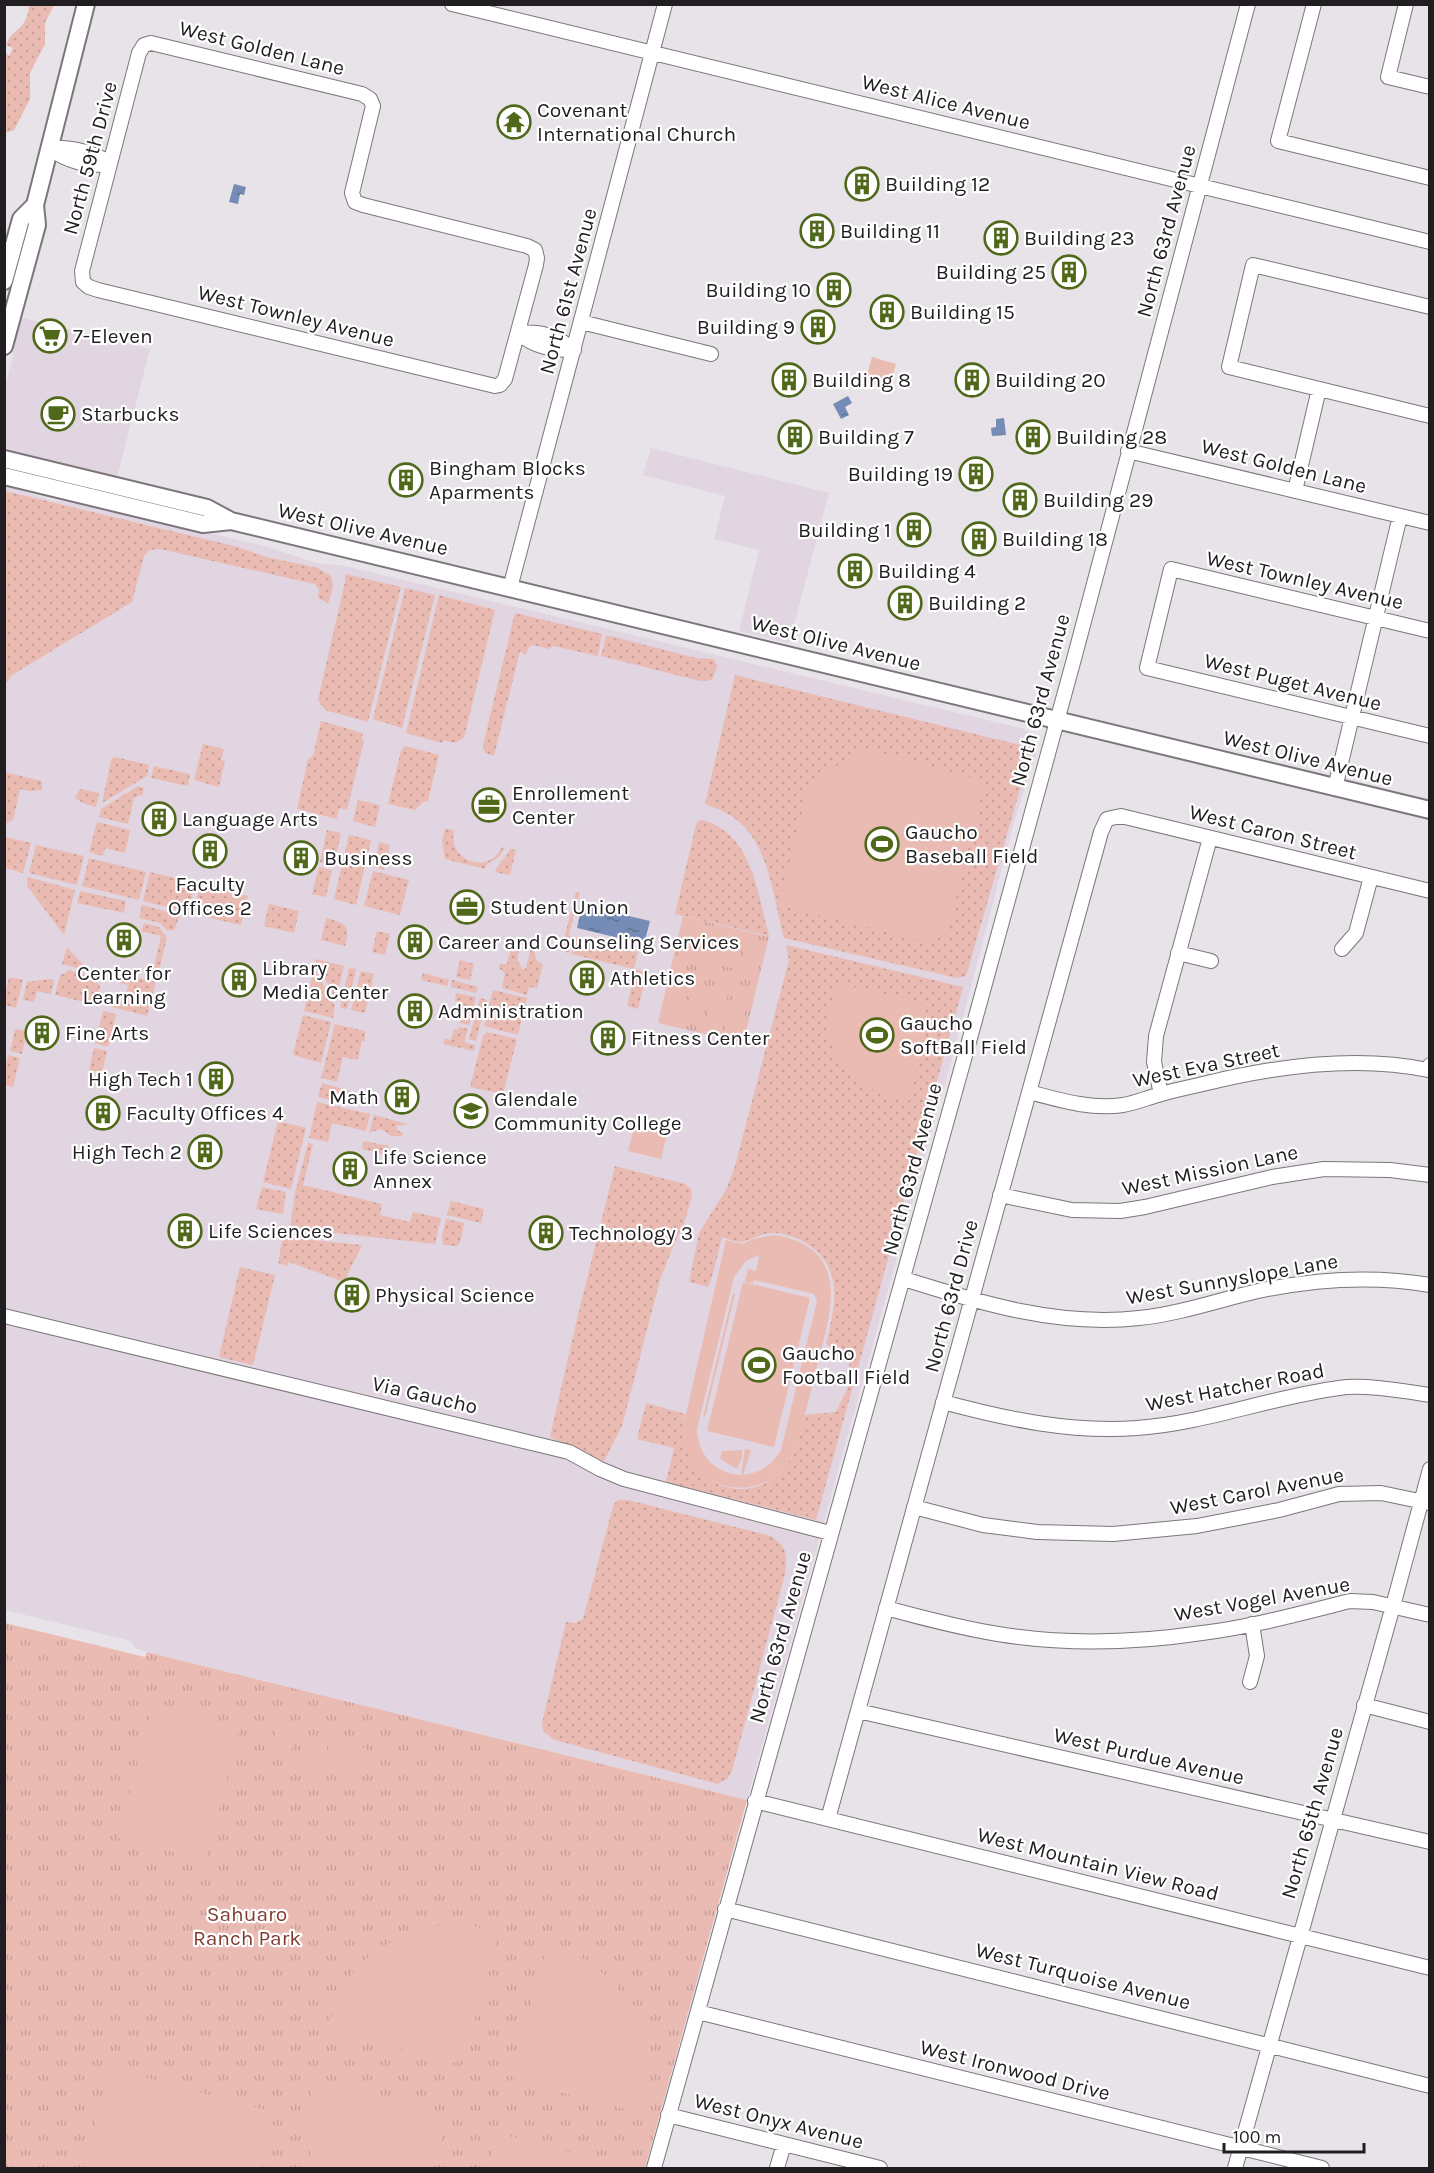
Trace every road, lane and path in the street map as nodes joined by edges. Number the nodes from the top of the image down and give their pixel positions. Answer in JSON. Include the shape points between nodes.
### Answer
{"nodes":[{"id":1,"x":86,"y":4,"type":"edge"},
{"id":2,"x":452,"y":4,"type":"edge"},
{"id":3,"x":665,"y":4,"type":"edge"},
{"id":4,"x":1248,"y":4,"type":"edge"},
{"id":5,"x":1314,"y":4,"type":"edge"},
{"id":6,"x":1406,"y":4,"type":"edge"},
{"id":7,"x":144,"y":45,"type":"joint"},
{"id":8,"x":653,"y":53,"type":"junction"},
{"id":9,"x":1430,"y":87,"type":"edge"},
{"id":10,"x":49,"y":148,"type":"junction"},
{"id":11,"x":110,"y":163,"type":"junction"},
{"id":12,"x":1430,"y":178,"type":"edge"},
{"id":13,"x":1200,"y":186,"type":"junction"},
{"id":14,"x":35,"y":204,"type":"junction"},
{"id":15,"x":1430,"y":242,"type":"edge"},
{"id":16,"x":4,"y":281,"type":"edge"},
{"id":17,"x":83,"y":282,"type":"joint"},
{"id":18,"x":1430,"y":307,"type":"edge"},
{"id":19,"x":581,"y":322,"type":"junction"},
{"id":20,"x":518,"y":333,"type":"junction"},
{"id":21,"x":4,"y":346,"type":"edge"},
{"id":22,"x":574,"y":350,"type":"junction"},
{"id":23,"x":711,"y":354,"type":"dead end"},
{"id":24,"x":1319,"y":389,"type":"junction"},
{"id":25,"x":1430,"y":416,"type":"edge"},
{"id":26,"x":1128,"y":450,"type":"junction"},
{"id":27,"x":4,"y":459,"type":"edge"},
{"id":28,"x":4,"y":476,"type":"edge"},
{"id":29,"x":1295,"y":491,"type":"junction"},
{"id":30,"x":1400,"y":516,"type":"junction"},
{"id":31,"x":231,"y":521,"type":"junction"},
{"id":32,"x":1430,"y":523,"type":"edge"},
{"id":33,"x":510,"y":588,"type":"junction"},
{"id":34,"x":1376,"y":618,"type":"junction"},
{"id":35,"x":1430,"y":631,"type":"edge"},
{"id":36,"x":1147,"y":668,"type":"joint"},
{"id":37,"x":1352,"y":718,"type":"junction"},
{"id":38,"x":1057,"y":720,"type":"junction"},
{"id":39,"x":1430,"y":736,"type":"edge"},
{"id":40,"x":1335,"y":788,"type":"junction"},
{"id":41,"x":1430,"y":810,"type":"edge"},
{"id":42,"x":1107,"y":819,"type":"joint"},
{"id":43,"x":1210,"y":838,"type":"junction"},
{"id":44,"x":1371,"y":877,"type":"junction"},
{"id":45,"x":1430,"y":891,"type":"edge"},
{"id":46,"x":1342,"y":949,"type":"dead end"},
{"id":47,"x":1178,"y":953,"type":"junction"},
{"id":48,"x":1211,"y":961,"type":"dead end"},
{"id":49,"x":1429,"y":1068,"type":"edge"},
{"id":50,"x":1029,"y":1092,"type":"junction"},
{"id":51,"x":1161,"y":1094,"type":"junction"},
{"id":52,"x":1430,"y":1174,"type":"edge"},
{"id":53,"x":1000,"y":1195,"type":"junction"},
{"id":54,"x":904,"y":1279,"type":"junction"},
{"id":55,"x":1430,"y":1285,"type":"edge"},
{"id":56,"x":972,"y":1299,"type":"junction"},
{"id":57,"x":4,"y":1316,"type":"edge"},
{"id":58,"x":1430,"y":1395,"type":"edge"},
{"id":59,"x":944,"y":1402,"type":"junction"},
{"id":60,"x":1430,"y":1469,"type":"edge"},
{"id":61,"x":1425,"y":1502,"type":"edge"},
{"id":62,"x":914,"y":1507,"type":"junction"},
{"id":63,"x":830,"y":1533,"type":"junction"},
{"id":64,"x":1393,"y":1606,"type":"junction"},
{"id":65,"x":886,"y":1608,"type":"junction"},
{"id":66,"x":1430,"y":1615,"type":"edge"},
{"id":67,"x":1252,"y":1624,"type":"junction"},
{"id":68,"x":1250,"y":1682,"type":"dead end"},
{"id":69,"x":1364,"y":1705,"type":"junction"},
{"id":70,"x":858,"y":1711,"type":"junction"},
{"id":71,"x":1430,"y":1722,"type":"edge"},
{"id":72,"x":756,"y":1801,"type":"junction"},
{"id":73,"x":828,"y":1819,"type":"junction"},
{"id":74,"x":1332,"y":1819,"type":"junction"},
{"id":75,"x":1430,"y":1842,"type":"edge"},
{"id":76,"x":726,"y":1910,"type":"junction"},
{"id":77,"x":1300,"y":1936,"type":"junction"},
{"id":78,"x":1430,"y":1968,"type":"edge"},
{"id":79,"x":698,"y":2012,"type":"junction"},
{"id":80,"x":1270,"y":2044,"type":"junction"},
{"id":81,"x":1430,"y":2086,"type":"edge"},
{"id":82,"x":668,"y":2115,"type":"junction"},
{"id":83,"x":784,"y":2144,"type":"junction"},
{"id":84,"x":1241,"y":2148,"type":"junction"},
{"id":85,"x":654,"y":2169,"type":"edge"},
{"id":86,"x":777,"y":2169,"type":"edge"},
{"id":87,"x":880,"y":2169,"type":"edge"},
{"id":88,"x":1235,"y":2169,"type":"edge"},
{"id":89,"x":1322,"y":2169,"type":"edge"}],
"edges":[{"from":1,"to":10,"type":"main road"},
{"from":2,"to":8,"type":"street","name":"West Alice Avenue"},
{"from":3,"to":8,"type":"street","name":"North 61st Avenue"},
{"from":4,"to":13,"type":"street","name":"North 63rd Avenue"},
{"from":5,"to":12,"type":"street","via":[[1278,141]]},
{"from":6,"to":9,"type":"street","via":[[1388,76]]},
{"from":7,"to":11,"type":"street","name":"North 59th Drive"},
{"from":7,"to":20,"type":"street","name":"West Golden Lane","via":[[163,45],[370,99],[373,106],[352,194],[355,202],[534,250],[536,265]]},
{"from":8,"to":13,"type":"street","name":"West Alice Avenue"},
{"from":8,"to":19,"type":"street","name":"North 61st Avenue"},
{"from":10,"to":11,"type":"street","via":[[61,157],[96,166]]},
{"from":10,"to":14,"type":"main road"},
{"from":11,"to":17,"type":"street","name":"North 59th Drive","via":[[82,271]]},
{"from":13,"to":15,"type":"street","name":"West Alice Avenue"},
{"from":13,"to":26,"type":"street","name":"North 63rd Avenue"},
{"from":14,"to":16,"type":"main road","via":[[21,219]]},
{"from":14,"to":21,"type":"main road","via":[[37,225]]},
{"from":17,"to":20,"type":"street","name":"West Townley Avenue","via":[[98,290],[495,386],[506,379]]},
{"from":18,"to":24,"type":"street","via":[[1253,265],[1229,368]]},
{"from":19,"to":22,"type":"street","name":"North 61st Avenue"},
{"from":19,"to":23,"type":"street"},
{"from":20,"to":22,"type":"street","via":[[531,343]]},
{"from":22,"to":33,"type":"street","name":"North 61st Avenue"},
{"from":24,"to":25,"type":"street"},
{"from":24,"to":29,"type":"street"},
{"from":26,"to":29,"type":"street","name":"West Golden Lane"},
{"from":26,"to":38,"type":"street","name":"North 63rd Avenue"},
{"from":27,"to":31,"type":"main road","name":"West Olive Avenue","via":[[207,508]]},
{"from":28,"to":31,"type":"main road","name":"West Olive Avenue","via":[[203,524]]},
{"from":29,"to":30,"type":"street","name":"West Golden Lane"},
{"from":30,"to":32,"type":"street","name":"West Golden Lane"},
{"from":30,"to":34,"type":"street"},
{"from":31,"to":33,"type":"main road","name":"West Olive Avenue"},
{"from":33,"to":38,"type":"main road","name":"West Olive Avenue"},
{"from":34,"to":35,"type":"street","name":"West Townley Avenue"},
{"from":34,"to":36,"type":"street","name":"West Townley Avenue","via":[[1171,569]]},
{"from":34,"to":37,"type":"street"},
{"from":36,"to":37,"type":"street","name":"West Puget Avenue"},
{"from":37,"to":39,"type":"street","name":"West Puget Avenue"},
{"from":37,"to":40,"type":"street"},
{"from":38,"to":40,"type":"main road","name":"West Olive Avenue"},
{"from":38,"to":54,"type":"street","name":"North 63rd Avenue"},
{"from":40,"to":41,"type":"main road","name":"West Olive Avenue"},
{"from":42,"to":43,"type":"street","name":"West Caron Street","via":[[1121,816]]},
{"from":42,"to":50,"type":"street","name":"North 63rd Drive"},
{"from":43,"to":44,"type":"street","name":"West Caron Street"},
{"from":43,"to":47,"type":"street"},
{"from":44,"to":45,"type":"street","name":"West Caron Street"},
{"from":44,"to":46,"type":"street","via":[[1356,933]]},
{"from":47,"to":48,"type":"street"},
{"from":47,"to":51,"type":"street","via":[[1156,1036],[1154,1062]]},
{"from":49,"to":51,"type":"street","name":"West Eva Street","via":[[1387,1064],[1316,1066],[1257,1072]]},
{"from":50,"to":51,"type":"street","name":"West Eva Street","via":[[1096,1106],[1124,1105]]},
{"from":50,"to":53,"type":"street","name":"North 63rd Drive"},
{"from":52,"to":53,"type":"street","name":"West Mission Lane","via":[[1324,1169],[1120,1211],[1072,1210]]},
{"from":53,"to":56,"type":"street","name":"North 63rd Drive"},
{"from":54,"to":56,"type":"street","name":"West Sunnyslope Lane"},
{"from":54,"to":63,"type":"street","name":"North 63rd Avenue"},
{"from":55,"to":56,"type":"street","name":"West Sunnyslope Lane","via":[[1370,1279],[1327,1280],[1121,1320],[1034,1314]]},
{"from":56,"to":59,"type":"street","name":"North 63rd Drive"},
{"from":57,"to":63,"type":"street","name":"Via Gaucho","via":[[540,1444],[569,1452],[624,1479]]},
{"from":58,"to":59,"type":"street","name":"West Hatcher Road","via":[[1341,1387],[1195,1420],[1137,1428],[1072,1428]]},
{"from":59,"to":62,"type":"street","name":"North 63rd Drive"},
{"from":60,"to":61,"type":"street","name":"North 65th Avenue"},
{"from":61,"to":62,"type":"street","name":"West Carol Avenue","via":[[1381,1493],[1339,1494],[1197,1526],[1113,1534],[1037,1532],[983,1525]]},
{"from":61,"to":64,"type":"street","name":"North 65th Avenue"},
{"from":62,"to":65,"type":"street","name":"North 63rd Drive"},
{"from":63,"to":72,"type":"street","name":"North 63rd Avenue"},
{"from":64,"to":66,"type":"street","name":"West Vogel Avenue"},
{"from":64,"to":67,"type":"street","name":"West Vogel Avenue","via":[[1350,1601]]},
{"from":64,"to":69,"type":"street","name":"North 65th Avenue"},
{"from":65,"to":67,"type":"street","name":"West Vogel Avenue","via":[[999,1634],[1138,1647]]},
{"from":65,"to":70,"type":"street","name":"North 63rd Drive"},
{"from":67,"to":68,"type":"street","via":[[1257,1656]]},
{"from":69,"to":71,"type":"street"},
{"from":69,"to":74,"type":"street","name":"North 65th Avenue"},
{"from":70,"to":73,"type":"street","name":"North 63rd Drive"},
{"from":70,"to":74,"type":"street","name":"West Purdue Avenue"},
{"from":72,"to":73,"type":"street","name":"West Mountain View Road"},
{"from":72,"to":76,"type":"street","name":"North 63rd Avenue"},
{"from":73,"to":77,"type":"street","name":"West Mountain View Road"},
{"from":74,"to":75,"type":"street","name":"West Purdue Avenue"},
{"from":74,"to":77,"type":"street","name":"North 65th Avenue"},
{"from":76,"to":79,"type":"street","name":"North 63rd Avenue"},
{"from":76,"to":80,"type":"street","name":"West Turquoise Avenue"},
{"from":77,"to":78,"type":"street","name":"West Mountain View Road"},
{"from":77,"to":80,"type":"street","name":"North 65th Avenue"},
{"from":79,"to":82,"type":"street","name":"North 63rd Avenue"},
{"from":79,"to":84,"type":"street","name":"West Ironwood Drive"},
{"from":80,"to":81,"type":"street","name":"West Turquoise Avenue"},
{"from":80,"to":84,"type":"street","name":"North 65th Avenue"},
{"from":82,"to":83,"type":"street","name":"West Onyx Avenue"},
{"from":82,"to":85,"type":"street","name":"North 63rd Avenue"},
{"from":83,"to":86,"type":"street"},
{"from":83,"to":87,"type":"street","name":"West Onyx Avenue"},
{"from":84,"to":88,"type":"street","name":"North 65th Avenue"},
{"from":84,"to":89,"type":"street","name":"West Ironwood Drive"}]}
